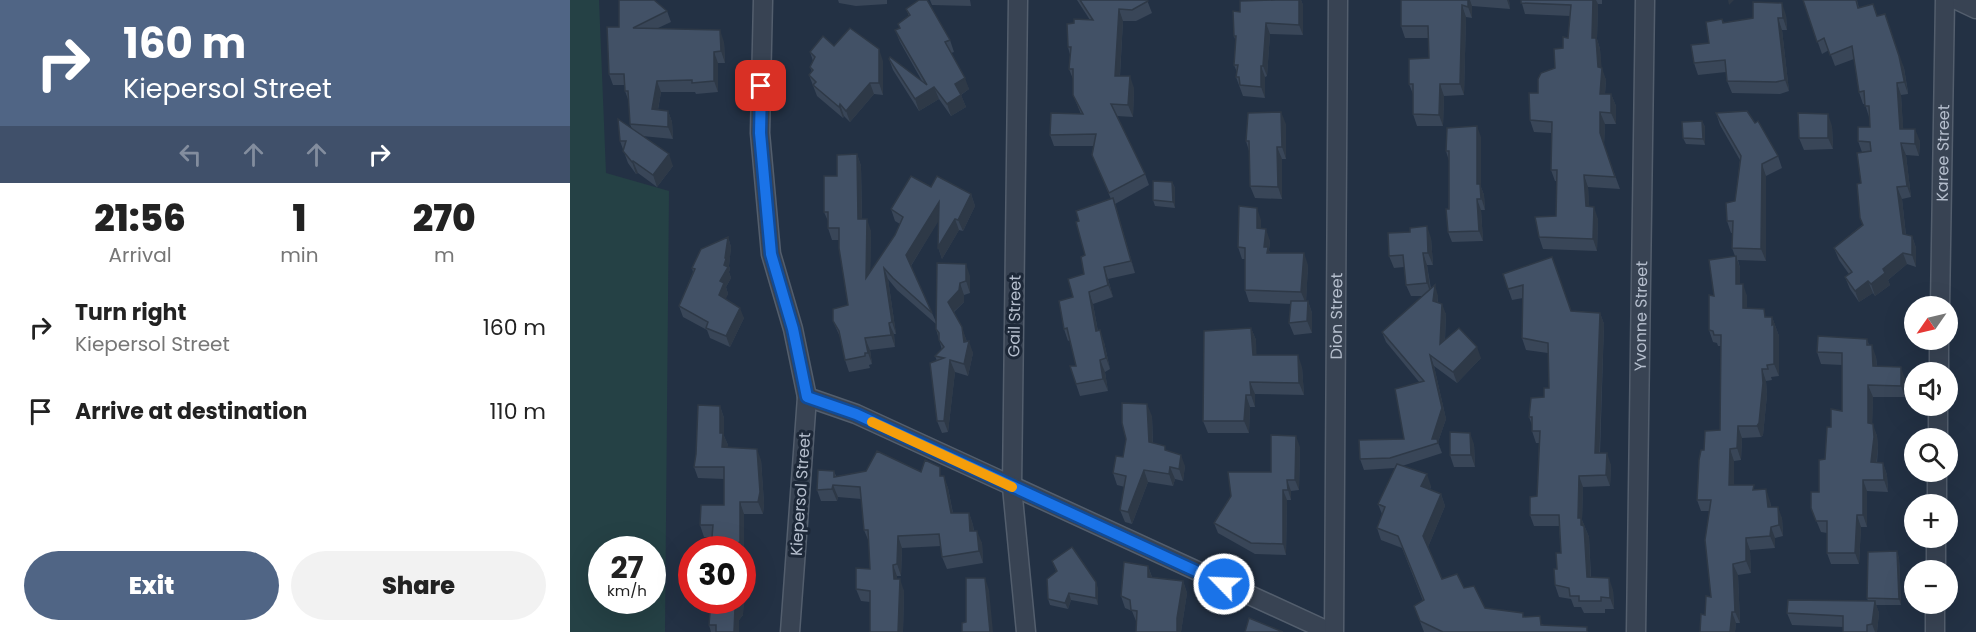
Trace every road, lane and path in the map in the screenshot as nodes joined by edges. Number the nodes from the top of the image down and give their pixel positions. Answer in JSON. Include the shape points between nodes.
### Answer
{"nodes":[{"id":1,"x":763,"y":0,"type":"edge"},
{"id":2,"x":1018,"y":0,"type":"edge"},
{"id":3,"x":1338,"y":0,"type":"edge"},
{"id":4,"x":1645,"y":0,"type":"edge"},
{"id":5,"x":1945,"y":0,"type":"edge"},
{"id":6,"x":1957,"y":0,"type":"edge"},
{"id":7,"x":1976,"y":9,"type":"edge"},
{"id":8,"x":1940,"y":296,"type":"edge"},
{"id":9,"x":807,"y":397,"type":"junction"},
{"id":10,"x":1012,"y":487,"type":"junction"},
{"id":11,"x":1935,"y":614,"type":"edge"},
{"id":12,"x":790,"y":632,"type":"edge"},
{"id":13,"x":1026,"y":632,"type":"edge"},
{"id":14,"x":1332,"y":632,"type":"edge"},
{"id":15,"x":1636,"y":632,"type":"edge"},
{"id":16,"x":1935,"y":632,"type":"edge"}],
"edges":[{"from":1,"to":9,"type":"street","name":"Kiepersol Street","via":[[760,133],[771,254],[793,329]]},
{"from":2,"to":10,"type":"street","name":"Gail Street"},
{"from":3,"to":14,"type":"street","name":"Dion Street"},
{"from":4,"to":15,"type":"street","name":"Yvonne Street"},
{"from":5,"to":8,"type":"street","name":"Karee Street"},
{"from":6,"to":7,"type":"street"},
{"from":9,"to":10,"type":"street","via":[[856,414]]},
{"from":9,"to":12,"type":"street","name":"Kiepersol Street"},
{"from":10,"to":13,"type":"street","name":"Gail Street"},
{"from":10,"to":14,"type":"street"},
{"from":11,"to":16,"type":"street"}]}
